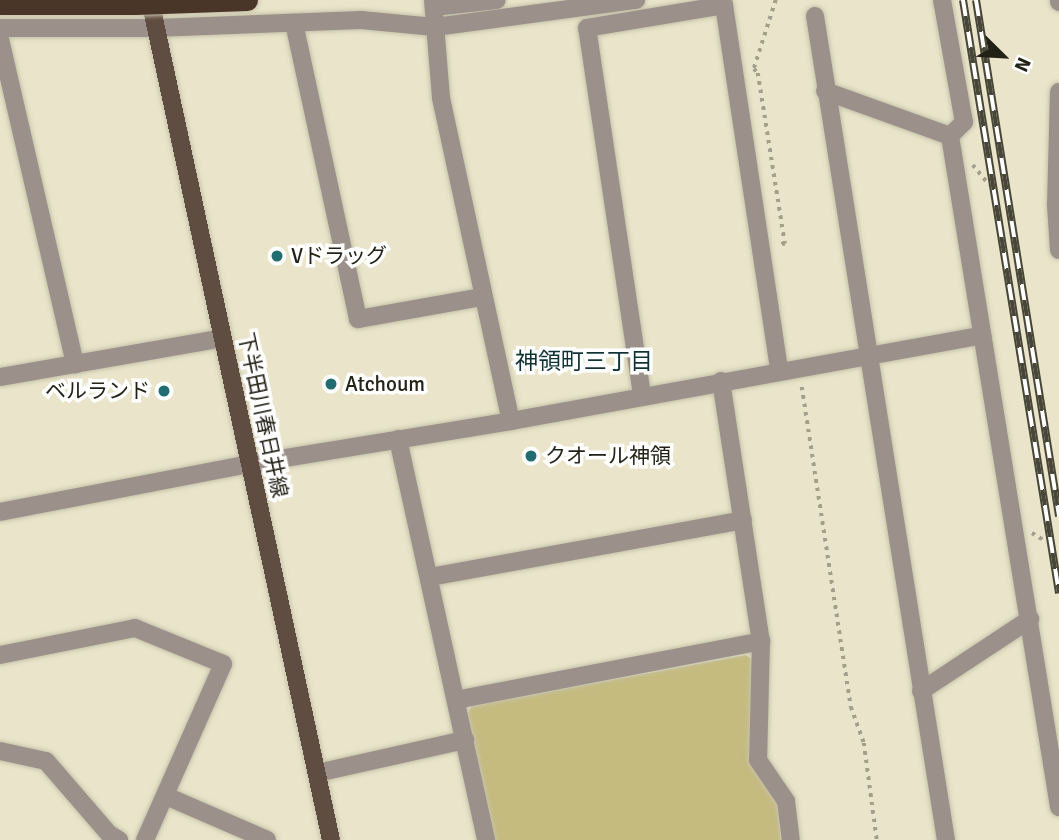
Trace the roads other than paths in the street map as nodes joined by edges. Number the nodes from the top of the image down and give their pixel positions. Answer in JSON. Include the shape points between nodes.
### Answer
{"nodes":[{"id":1,"x":150,"y":0,"type":"edge"},
{"id":2,"x":247,"y":0,"type":"edge"},
{"id":3,"x":497,"y":0,"type":"edge"},
{"id":4,"x":636,"y":0,"type":"edge"},
{"id":5,"x":942,"y":0,"type":"edge"},
{"id":6,"x":0,"y":4,"type":"edge"},
{"id":7,"x":434,"y":4,"type":"edge"},
{"id":8,"x":815,"y":16,"type":"dead end"},
{"id":9,"x":294,"y":23,"type":"junction"},
{"id":10,"x":435,"y":27,"type":"junction"},
{"id":11,"x":0,"y":28,"type":"edge"},
{"id":12,"x":155,"y":28,"type":"junction"},
{"id":13,"x":0,"y":39,"type":"edge"},
{"id":14,"x":825,"y":91,"type":"junction"},
{"id":15,"x":1059,"y":92,"type":"edge"},
{"id":16,"x":950,"y":136,"type":"junction"},
{"id":17,"x":1059,"y":250,"type":"edge"},
{"id":18,"x":482,"y":297,"type":"junction"},
{"id":19,"x":982,"y":335,"type":"junction"},
{"id":20,"x":223,"y":338,"type":"junction"},
{"id":21,"x":866,"y":354,"type":"junction"},
{"id":22,"x":75,"y":364,"type":"junction"},
{"id":23,"x":779,"y":370,"type":"junction"},
{"id":24,"x":0,"y":377,"type":"edge"},
{"id":25,"x":721,"y":381,"type":"junction"},
{"id":26,"x":642,"y":395,"type":"junction"},
{"id":27,"x":511,"y":421,"type":"junction"},
{"id":28,"x":398,"y":439,"type":"junction"},
{"id":29,"x":249,"y":464,"type":"junction"},
{"id":30,"x":0,"y":512,"type":"edge"},
{"id":31,"x":743,"y":520,"type":"junction"},
{"id":32,"x":430,"y":577,"type":"junction"},
{"id":33,"x":1030,"y":619,"type":"junction"},
{"id":34,"x":761,"y":641,"type":"junction"},
{"id":35,"x":0,"y":655,"type":"edge"},
{"id":36,"x":921,"y":691,"type":"junction"},
{"id":37,"x":456,"y":700,"type":"junction"},
{"id":38,"x":465,"y":740,"type":"junction"},
{"id":39,"x":0,"y":751,"type":"edge"},
{"id":40,"x":317,"y":773,"type":"junction"},
{"id":41,"x":166,"y":796,"type":"junction"},
{"id":42,"x":1059,"y":807,"type":"edge"},
{"id":43,"x":120,"y":840,"type":"edge"},
{"id":44,"x":145,"y":840,"type":"edge"},
{"id":45,"x":267,"y":840,"type":"edge"},
{"id":46,"x":331,"y":840,"type":"edge"},
{"id":47,"x":486,"y":840,"type":"edge"},
{"id":48,"x":791,"y":840,"type":"edge"},
{"id":49,"x":946,"y":840,"type":"edge"}],
"edges":[{"from":1,"to":12,"type":"main road","name":"下半田川春日井線"},
{"from":2,"to":6,"type":"highway","bridge":true},
{"from":3,"to":7,"type":"street"},
{"from":4,"to":10,"type":"street"},
{"from":5,"to":16,"type":"street","via":[[964,122]]},
{"from":7,"to":10,"type":"street"},
{"from":8,"to":14,"type":"street"},
{"from":9,"to":10,"type":"street","via":[[360,20]]},
{"from":9,"to":12,"type":"street"},
{"from":9,"to":18,"type":"street","via":[[358,319]]},
{"from":10,"to":18,"type":"street","via":[[442,98]]},
{"from":11,"to":12,"type":"street"},
{"from":12,"to":20,"type":"main road","name":"下半田川春日井線"},
{"from":13,"to":22,"type":"street"},
{"from":14,"to":16,"type":"street"},
{"from":14,"to":21,"type":"street"},
{"from":15,"to":17,"type":"street"},
{"from":16,"to":19,"type":"street"},
{"from":18,"to":27,"type":"street"},
{"from":19,"to":21,"type":"street"},
{"from":19,"to":33,"type":"street"},
{"from":20,"to":22,"type":"street"},
{"from":20,"to":29,"type":"main road","name":"下半田川春日井線"},
{"from":21,"to":23,"type":"street"},
{"from":21,"to":36,"type":"street"},
{"from":22,"to":24,"type":"street"},
{"from":23,"to":25,"type":"street"},
{"from":23,"to":26,"type":"street","via":[[724,5],[587,28]]},
{"from":25,"to":26,"type":"street"},
{"from":25,"to":31,"type":"street"},
{"from":26,"to":27,"type":"street"},
{"from":27,"to":28,"type":"street"},
{"from":28,"to":29,"type":"street"},
{"from":28,"to":32,"type":"street"},
{"from":29,"to":30,"type":"street"},
{"from":29,"to":40,"type":"main road","name":"下半田川春日井線"},
{"from":31,"to":32,"type":"street"},
{"from":31,"to":34,"type":"street"},
{"from":32,"to":37,"type":"street"},
{"from":33,"to":36,"type":"street"},
{"from":33,"to":42,"type":"street"},
{"from":34,"to":37,"type":"street"},
{"from":34,"to":48,"type":"street","via":[[758,760],[786,801]]},
{"from":35,"to":41,"type":"street","via":[[135,628],[223,664]]},
{"from":36,"to":49,"type":"street"},
{"from":37,"to":38,"type":"street"},
{"from":38,"to":40,"type":"street"},
{"from":38,"to":47,"type":"street"},
{"from":39,"to":43,"type":"street","via":[[46,761],[109,834]]},
{"from":40,"to":46,"type":"main road","name":"下半田川春日井線"},
{"from":41,"to":44,"type":"street"},
{"from":41,"to":45,"type":"street"}]}
